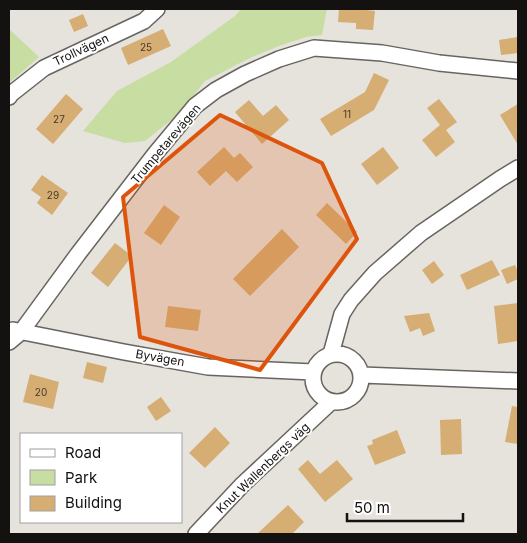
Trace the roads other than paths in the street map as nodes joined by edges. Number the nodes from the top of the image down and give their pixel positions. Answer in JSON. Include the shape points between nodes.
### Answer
{"nodes":[{"id":1,"x":157,"y":9,"type":"edge"},
{"id":2,"x":518,"y":71,"type":"edge"},
{"id":3,"x":9,"y":97,"type":"edge"},
{"id":4,"x":518,"y":168,"type":"edge"},
{"id":5,"x":15,"y":330,"type":"edge"},
{"id":6,"x":9,"y":342,"type":"edge"},
{"id":7,"x":331,"y":354,"type":"junction"},
{"id":8,"x":313,"y":372,"type":"junction"},
{"id":9,"x":362,"y":375,"type":"junction"},
{"id":10,"x":518,"y":381,"type":"edge"},
{"id":11,"x":331,"y":402,"type":"junction"},
{"id":12,"x":196,"y":534,"type":"edge"}],
"edges":[{"from":1,"to":3,"type":"street","name":"Trollvägen","via":[[144,20],[44,68]]},
{"from":2,"to":5,"type":"street","name":"Trumpetarevägen","via":[[382,53],[314,48],[279,59],[238,78],[195,106]]},
{"from":4,"to":7,"type":"street","via":[[422,233],[374,273],[342,314]]},
{"from":5,"to":6,"type":"street","name":"Trumpetarevägen"},
{"from":5,"to":8,"type":"street","name":"Byvägen","via":[[208,367]]},
{"from":7,"to":8,"type":"street","via":[[319,361]]},
{"from":7,"to":9,"type":"street","via":[[352,358]]},
{"from":8,"to":11,"type":"street","via":[[318,394]]},
{"from":9,"to":10,"type":"street"},
{"from":9,"to":11,"type":"street","via":[[358,391],[352,398]]},
{"from":11,"to":12,"type":"street","name":"Knut Wallenbergs väg","via":[[243,484]]}]}
